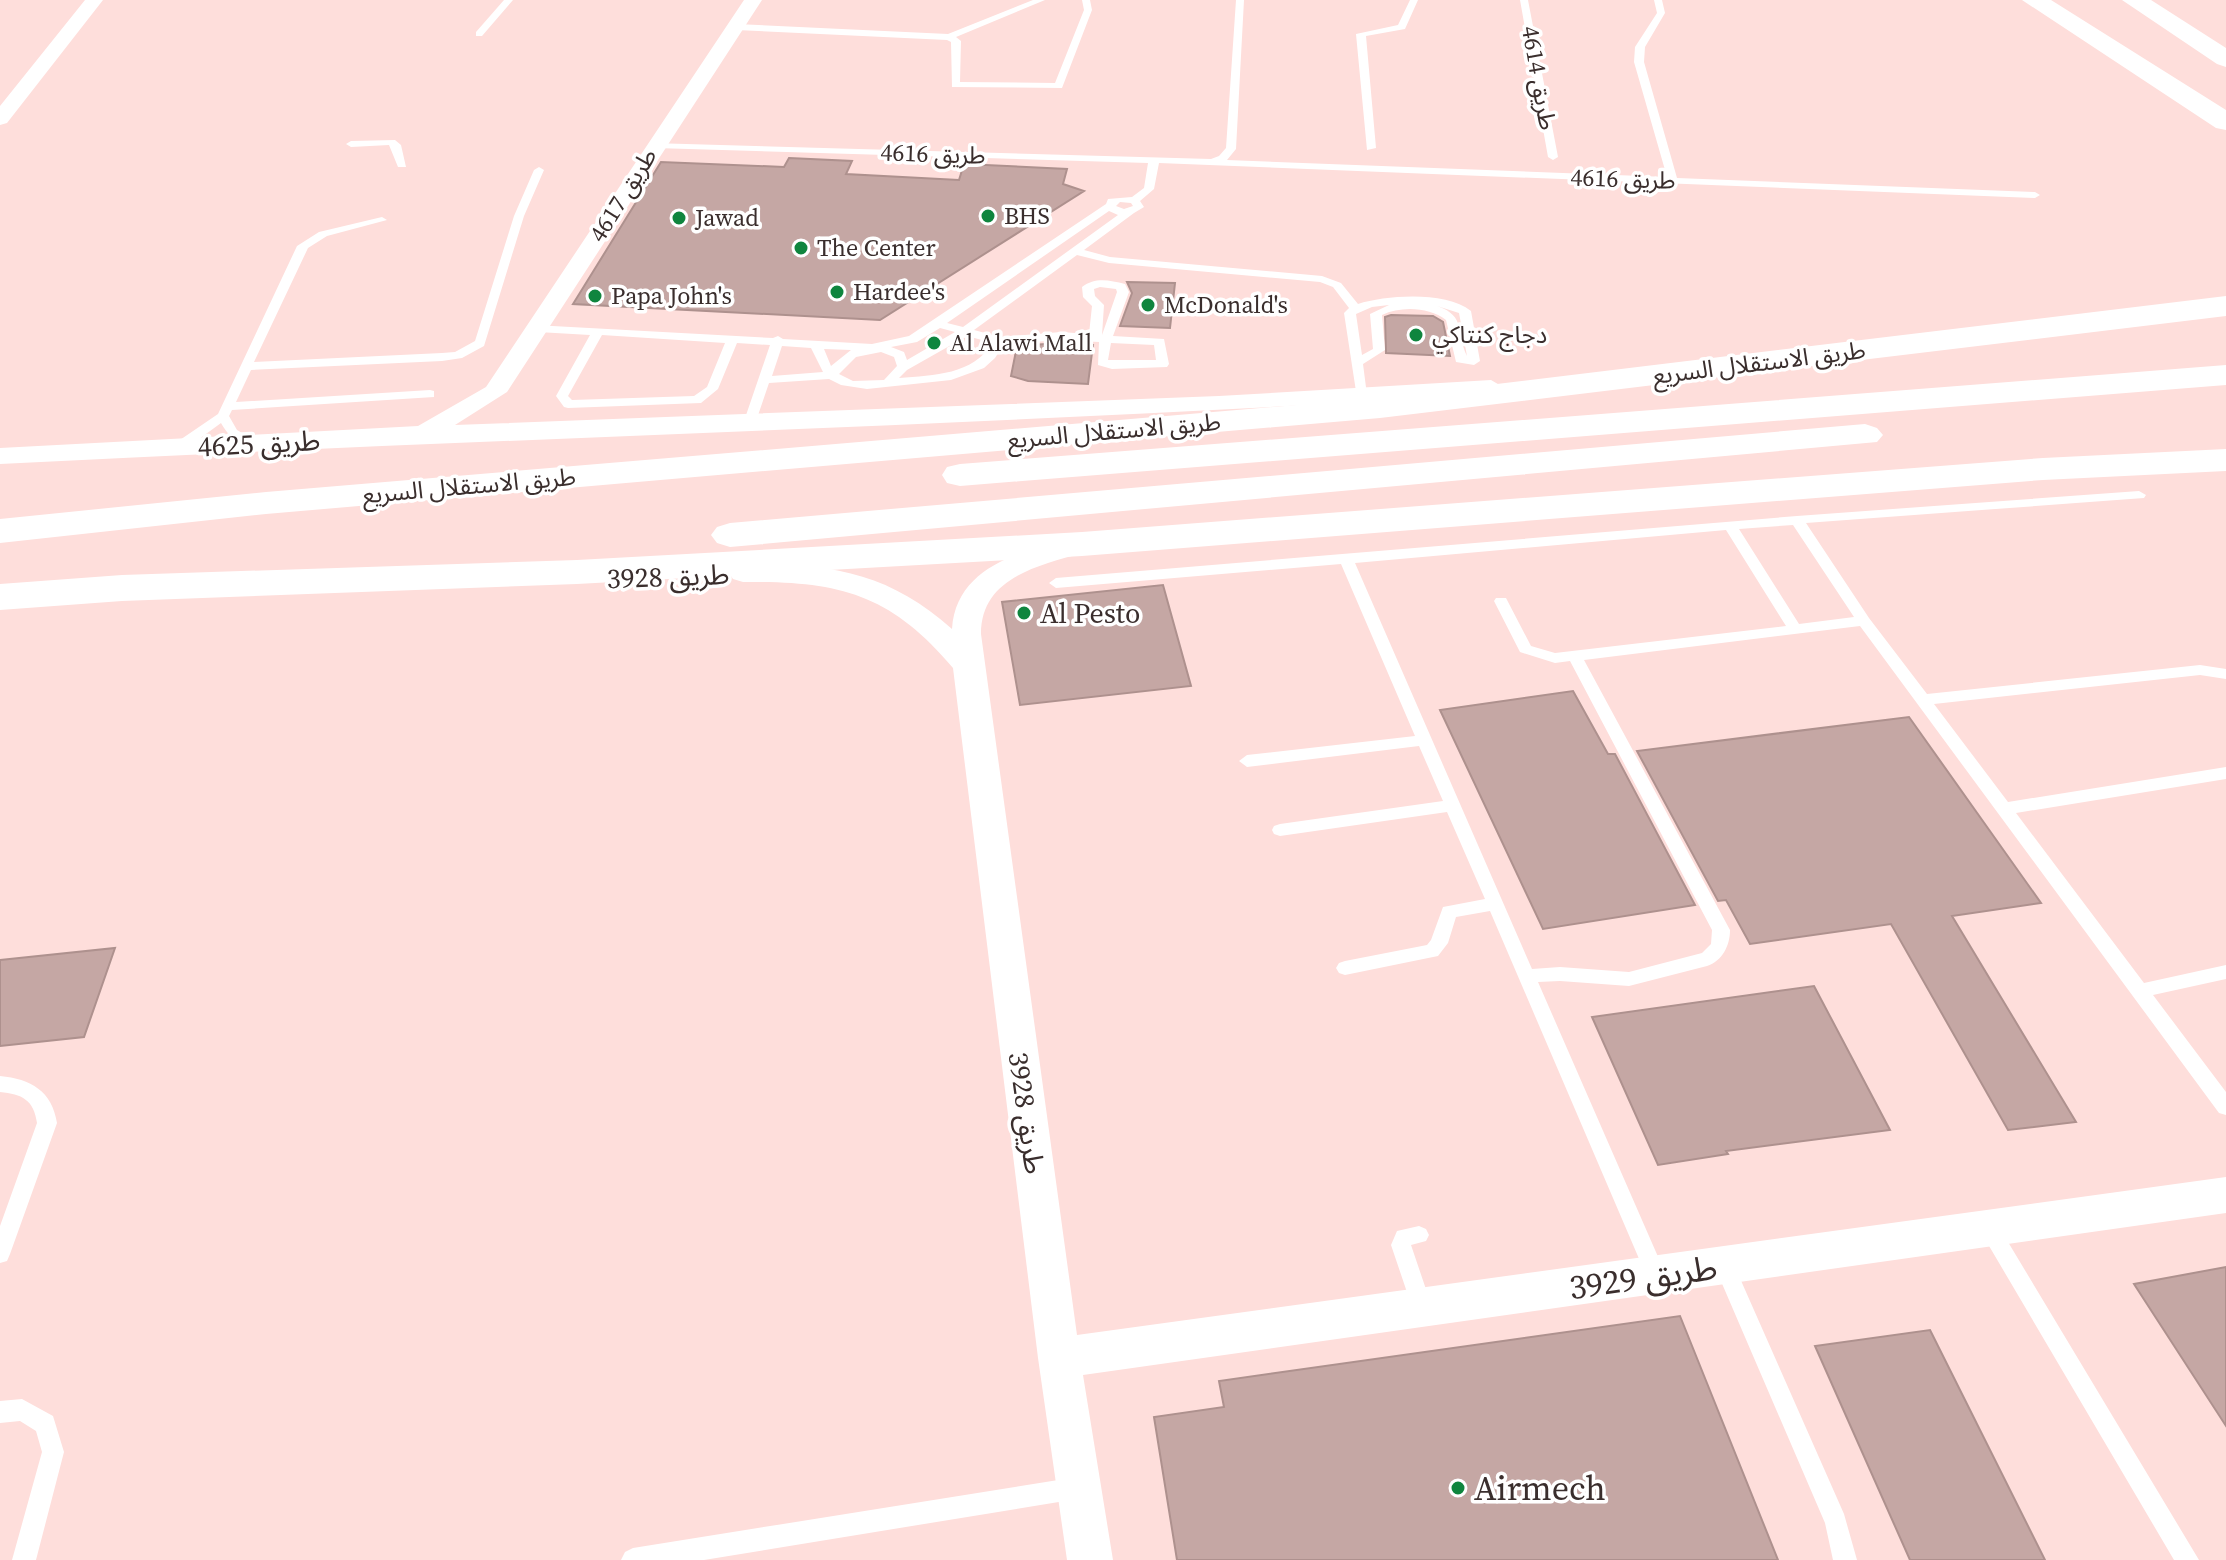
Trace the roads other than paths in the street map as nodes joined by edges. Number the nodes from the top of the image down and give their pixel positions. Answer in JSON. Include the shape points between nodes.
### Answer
{"nodes":[{"id":1,"x":94,"y":0,"type":"edge"},
{"id":2,"x":509,"y":0,"type":"edge"},
{"id":3,"x":753,"y":0,"type":"edge"},
{"id":4,"x":1041,"y":0,"type":"edge"},
{"id":5,"x":1086,"y":0,"type":"edge"},
{"id":6,"x":1240,"y":0,"type":"edge"},
{"id":7,"x":1414,"y":0,"type":"edge"},
{"id":8,"x":1524,"y":0,"type":"edge"},
{"id":9,"x":1658,"y":0,"type":"edge"},
{"id":10,"x":2034,"y":0,"type":"edge"},
{"id":11,"x":2134,"y":0,"type":"edge"},
{"id":12,"x":736,"y":27,"type":"junction"},
{"id":13,"x":479,"y":34,"type":"dead end"},
{"id":14,"x":949,"y":37,"type":"junction"},
{"id":15,"x":2226,"y":59,"type":"edge"},
{"id":16,"x":2180,"y":94,"type":"junction"},
{"id":17,"x":0,"y":119,"type":"edge"},
{"id":18,"x":2226,"y":122,"type":"edge"},
{"id":19,"x":2226,"y":136,"type":"edge"},
{"id":20,"x":351,"y":144,"type":"dead end"},
{"id":21,"x":655,"y":145,"type":"junction"},
{"id":22,"x":1371,"y":148,"type":"dead end"},
{"id":23,"x":1553,"y":157,"type":"dead end"},
{"id":24,"x":1154,"y":161,"type":"junction"},
{"id":25,"x":1212,"y":162,"type":"junction"},
{"id":26,"x":402,"y":165,"type":"dead end"},
{"id":27,"x":539,"y":170,"type":"dead end"},
{"id":28,"x":1673,"y":181,"type":"junction"},
{"id":29,"x":2035,"y":195,"type":"dead end"},
{"id":30,"x":1132,"y":206,"type":"junction"},
{"id":31,"x":382,"y":220,"type":"dead end"},
{"id":32,"x":1078,"y":228,"type":"junction"},
{"id":33,"x":1098,"y":236,"type":"junction"},
{"id":34,"x":1076,"y":251,"type":"junction"},
{"id":35,"x":1034,"y":258,"type":"junction"},
{"id":36,"x":1055,"y":266,"type":"junction"},
{"id":37,"x":2226,"y":293,"type":"edge"},
{"id":38,"x":2226,"y":306,"type":"edge"},
{"id":39,"x":1354,"y":307,"type":"junction"},
{"id":40,"x":2163,"y":312,"type":"junction"},
{"id":41,"x":938,"y":324,"type":"junction"},
{"id":42,"x":538,"y":328,"type":"junction"},
{"id":43,"x":598,"y":331,"type":"junction"},
{"id":44,"x":963,"y":333,"type":"junction"},
{"id":45,"x":733,"y":338,"type":"junction"},
{"id":46,"x":1101,"y":338,"type":"junction"},
{"id":47,"x":778,"y":340,"type":"junction"},
{"id":48,"x":1000,"y":341,"type":"junction"},
{"id":49,"x":815,"y":343,"type":"junction"},
{"id":50,"x":872,"y":348,"type":"junction"},
{"id":51,"x":1356,"y":363,"type":"junction"},
{"id":52,"x":249,"y":366,"type":"junction"},
{"id":53,"x":903,"y":367,"type":"junction"},
{"id":54,"x":832,"y":375,"type":"junction"},
{"id":55,"x":2226,"y":375,"type":"edge"},
{"id":56,"x":764,"y":380,"type":"junction"},
{"id":57,"x":888,"y":383,"type":"junction"},
{"id":58,"x":1554,"y":388,"type":"junction"},
{"id":59,"x":495,"y":392,"type":"junction"},
{"id":60,"x":430,"y":394,"type":"dead end"},
{"id":61,"x":1361,"y":395,"type":"junction"},
{"id":62,"x":2226,"y":404,"type":"edge"},
{"id":63,"x":2002,"y":408,"type":"junction"},
{"id":64,"x":226,"y":411,"type":"junction"},
{"id":65,"x":749,"y":424,"type":"junction"},
{"id":66,"x":518,"y":431,"type":"junction"},
{"id":67,"x":418,"y":434,"type":"junction"},
{"id":68,"x":251,"y":444,"type":"junction"},
{"id":69,"x":178,"y":447,"type":"junction"},
{"id":70,"x":0,"y":456,"type":"edge"},
{"id":71,"x":2226,"y":460,"type":"edge"},
{"id":72,"x":2139,"y":495,"type":"dead end"},
{"id":73,"x":1797,"y":520,"type":"junction"},
{"id":74,"x":1730,"y":526,"type":"junction"},
{"id":75,"x":0,"y":531,"type":"edge"},
{"id":76,"x":1082,"y":544,"type":"junction"},
{"id":77,"x":0,"y":549,"type":"edge"},
{"id":78,"x":1346,"y":559,"type":"junction"},
{"id":79,"x":577,"y":572,"type":"junction"},
{"id":80,"x":1056,"y":583,"type":"dead end"},
{"id":81,"x":122,"y":588,"type":"junction"},
{"id":82,"x":0,"y":597,"type":"edge"},
{"id":83,"x":1501,"y":601,"type":"dead end"},
{"id":84,"x":1864,"y":621,"type":"junction"},
{"id":85,"x":1796,"y":630,"type":"junction"},
{"id":86,"x":1575,"y":657,"type":"junction"},
{"id":87,"x":968,"y":666,"type":"junction"},
{"id":88,"x":2226,"y":674,"type":"edge"},
{"id":89,"x":1923,"y":700,"type":"junction"},
{"id":90,"x":1426,"y":740,"type":"junction"},
{"id":91,"x":1247,"y":761,"type":"dead end"},
{"id":92,"x":2226,"y":773,"type":"edge"},
{"id":93,"x":1454,"y":805,"type":"junction"},
{"id":94,"x":2004,"y":809,"type":"junction"},
{"id":95,"x":1280,"y":830,"type":"dead end"},
{"id":96,"x":1497,"y":903,"type":"junction"},
{"id":97,"x":1345,"y":968,"type":"dead end"},
{"id":98,"x":2226,"y":972,"type":"edge"},
{"id":99,"x":1528,"y":976,"type":"junction"},
{"id":100,"x":2138,"y":991,"type":"junction"},
{"id":101,"x":0,"y":1084,"type":"edge"},
{"id":102,"x":2226,"y":1107,"type":"edge"},
{"id":103,"x":2226,"y":1195,"type":"edge"},
{"id":104,"x":1989,"y":1228,"type":"junction"},
{"id":105,"x":1419,"y":1235,"type":"dead end"},
{"id":106,"x":2,"y":1243,"type":"edge"},
{"id":107,"x":1724,"y":1265,"type":"junction"},
{"id":108,"x":1656,"y":1275,"type":"junction"},
{"id":109,"x":1422,"y":1308,"type":"junction"},
{"id":110,"x":1059,"y":1358,"type":"junction"},
{"id":111,"x":0,"y":1412,"type":"edge"},
{"id":112,"x":1079,"y":1488,"type":"junction"},
{"id":113,"x":24,"y":1560,"type":"edge"},
{"id":114,"x":633,"y":1560,"type":"edge"},
{"id":115,"x":1090,"y":1560,"type":"edge"},
{"id":116,"x":1845,"y":1560,"type":"edge"},
{"id":117,"x":2187,"y":1560,"type":"edge"}],
"edges":[{"from":1,"to":17,"type":"street"},
{"from":2,"to":13,"type":"lane"},
{"from":3,"to":12,"type":"street","name":"طريق 4617"},
{"from":4,"to":14,"type":"lane"},
{"from":5,"to":14,"type":"lane","via":[[1088,10],[1059,86],[955,85],[956,41]]},
{"from":6,"to":25,"type":"lane","via":[[1231,149]]},
{"from":7,"to":22,"type":"lane","via":[[1402,27],[1361,34]]},
{"from":8,"to":23,"type":"lane","name":"طريق 4614"},
{"from":9,"to":28,"type":"lane","via":[[1661,13],[1640,47],[1639,62]]},
{"from":10,"to":16,"type":"main road"},
{"from":11,"to":15,"type":"main road"},
{"from":12,"to":14,"type":"lane"},
{"from":12,"to":21,"type":"street","name":"طريق 4617"},
{"from":16,"to":18,"type":"main road"},
{"from":16,"to":19,"type":"main road"},
{"from":20,"to":26,"type":"lane","via":[[391,142]]},
{"from":21,"to":24,"type":"lane","name":"طريق 4616"},
{"from":21,"to":42,"type":"street","name":"طريق 4617"},
{"from":24,"to":25,"type":"lane","name":"طريق 4616"},
{"from":24,"to":30,"type":"lane","via":[[1149,189]]},
{"from":25,"to":28,"type":"lane","name":"طريق 4616"},
{"from":27,"to":52,"type":"lane","via":[[519,216],[480,343],[471,350],[442,357]]},
{"from":28,"to":29,"type":"lane","name":"طريق 4616"},
{"from":30,"to":32,"type":"lane","via":[[1116,199]]},
{"from":30,"to":33,"type":"lane"},
{"from":31,"to":52,"type":"lane","via":[[323,234],[303,246]]},
{"from":32,"to":33,"type":"lane"},
{"from":32,"to":35,"type":"lane"},
{"from":33,"to":34,"type":"lane"},
{"from":34,"to":36,"type":"lane"},
{"from":34,"to":39,"type":"lane","via":[[1109,260],[1322,279],[1337,285]]},
{"from":35,"to":36,"type":"lane"},
{"from":35,"to":41,"type":"lane"},
{"from":36,"to":44,"type":"lane"},
{"from":37,"to":40,"type":"main road"},
{"from":38,"to":40,"type":"main road","name":"طريق الاستقلال السريع"},
{"from":39,"to":51,"type":"lane","via":[[1350,313]]},
{"from":39,"to":51,"type":"lane","via":[[1374,302],[1459,306],[1467,317],[1476,359],[1460,359],[1447,314],[1431,308],[1389,308],[1376,314],[1379,350]]},
{"from":40,"to":58,"type":"main road","name":"طريق الاستقلال السريع"},
{"from":41,"to":44,"type":"lane"},
{"from":41,"to":50,"type":"lane","via":[[913,339]]},
{"from":42,"to":43,"type":"lane"},
{"from":42,"to":59,"type":"street","name":"طريق 4617"},
{"from":43,"to":45,"type":"lane"},
{"from":43,"to":45,"type":"lane","via":[[562,396],[568,404],[697,400],[712,389]]},
{"from":44,"to":48,"type":"lane"},
{"from":44,"to":53,"type":"lane"},
{"from":45,"to":47,"type":"lane"},
{"from":46,"to":46,"type":"lane","via":[[1106,364],[1163,364],[1160,342]]},
{"from":46,"to":48,"type":"lane"},
{"from":47,"to":49,"type":"lane"},
{"from":47,"to":56,"type":"lane"},
{"from":48,"to":57,"type":"lane","via":[[986,360],[968,370],[935,380]]},
{"from":49,"to":50,"type":"lane"},
{"from":49,"to":54,"type":"lane"},
{"from":50,"to":53,"type":"lane","via":[[900,355]]},
{"from":50,"to":54,"type":"lane","via":[[849,356]]},
{"from":51,"to":61,"type":"lane"},
{"from":52,"to":64,"type":"lane"},
{"from":53,"to":57,"type":"lane"},
{"from":54,"to":56,"type":"lane"},
{"from":54,"to":57,"type":"lane","via":[[862,386]]},
{"from":55,"to":63,"type":"main road"},
{"from":56,"to":65,"type":"lane"},
{"from":58,"to":61,"type":"street","name":"طريق 4625"},
{"from":58,"to":75,"type":"main road","name":"طريق الاستقلال السريع"},
{"from":59,"to":66,"type":"street","via":[[504,421]]},
{"from":59,"to":67,"type":"street","name":"طريق 4617"},
{"from":60,"to":64,"type":"lane"},
{"from":61,"to":65,"type":"street","name":"طريق 4625"},
{"from":62,"to":63,"type":"main road"},
{"from":63,"to":77,"type":"main road"},
{"from":63,"to":81,"type":"main road"},
{"from":64,"to":68,"type":"lane","via":[[232,432]]},
{"from":64,"to":69,"type":"lane"},
{"from":65,"to":66,"type":"street","name":"طريق 4625"},
{"from":66,"to":67,"type":"street","name":"طريق 4625"},
{"from":67,"to":68,"type":"street","name":"طريق 4625"},
{"from":68,"to":69,"type":"street","name":"طريق 4625"},
{"from":69,"to":70,"type":"street","name":"طريق 4625"},
{"from":71,"to":76,"type":"main road","via":[[2043,469]]},
{"from":72,"to":73,"type":"lane"},
{"from":73,"to":74,"type":"lane"},
{"from":73,"to":84,"type":"lane"},
{"from":74,"to":78,"type":"lane"},
{"from":74,"to":85,"type":"lane"},
{"from":76,"to":79,"type":"main road"},
{"from":76,"to":87,"type":"street","name":"طريق 3928","via":[[1021,561],[986,583],[968,615]]},
{"from":78,"to":80,"type":"lane"},
{"from":78,"to":90,"type":"lane"},
{"from":79,"to":81,"type":"main road"},
{"from":79,"to":87,"type":"street","name":"طريق 3928","via":[[611,580],[775,572],[845,579],[918,611]]},
{"from":81,"to":82,"type":"main road"},
{"from":83,"to":86,"type":"lane","via":[[1525,649],[1544,658]]},
{"from":84,"to":85,"type":"lane"},
{"from":84,"to":89,"type":"lane"},
{"from":85,"to":86,"type":"lane"},
{"from":86,"to":99,"type":"lane","via":[[1722,935],[1707,959],[1629,979]]},
{"from":87,"to":110,"type":"street","name":"طريق 3928"},
{"from":88,"to":89,"type":"lane","via":[[2200,670]]},
{"from":89,"to":94,"type":"lane"},
{"from":90,"to":91,"type":"lane"},
{"from":90,"to":93,"type":"lane"},
{"from":92,"to":94,"type":"lane"},
{"from":93,"to":95,"type":"lane"},
{"from":93,"to":96,"type":"lane"},
{"from":94,"to":100,"type":"lane"},
{"from":96,"to":97,"type":"lane","via":[[1449,912],[1432,951]]},
{"from":96,"to":99,"type":"lane"},
{"from":98,"to":100,"type":"lane"},
{"from":99,"to":108,"type":"lane"},
{"from":100,"to":102,"type":"lane"},
{"from":101,"to":106,"type":"lane","via":[[23,1086],[37,1094],[46,1106],[47,1123]]},
{"from":103,"to":104,"type":"street","name":"طريق 3929"},
{"from":104,"to":107,"type":"street","name":"طريق 3929"},
{"from":104,"to":117,"type":"lane"},
{"from":105,"to":109,"type":"lane","via":[[1404,1237],[1401,1245]]},
{"from":107,"to":108,"type":"street","name":"طريق 3929"},
{"from":107,"to":116,"type":"lane","via":[[1836,1522]]},
{"from":108,"to":109,"type":"street","name":"طريق 3929"},
{"from":109,"to":110,"type":"street","name":"طريق 3929"},
{"from":110,"to":112,"type":"street","name":"طريق 3928"},
{"from":111,"to":113,"type":"lane","via":[[22,1410],[45,1424],[53,1452]]},
{"from":112,"to":114,"type":"lane"},
{"from":112,"to":115,"type":"street","name":"طريق 3928"}]}
